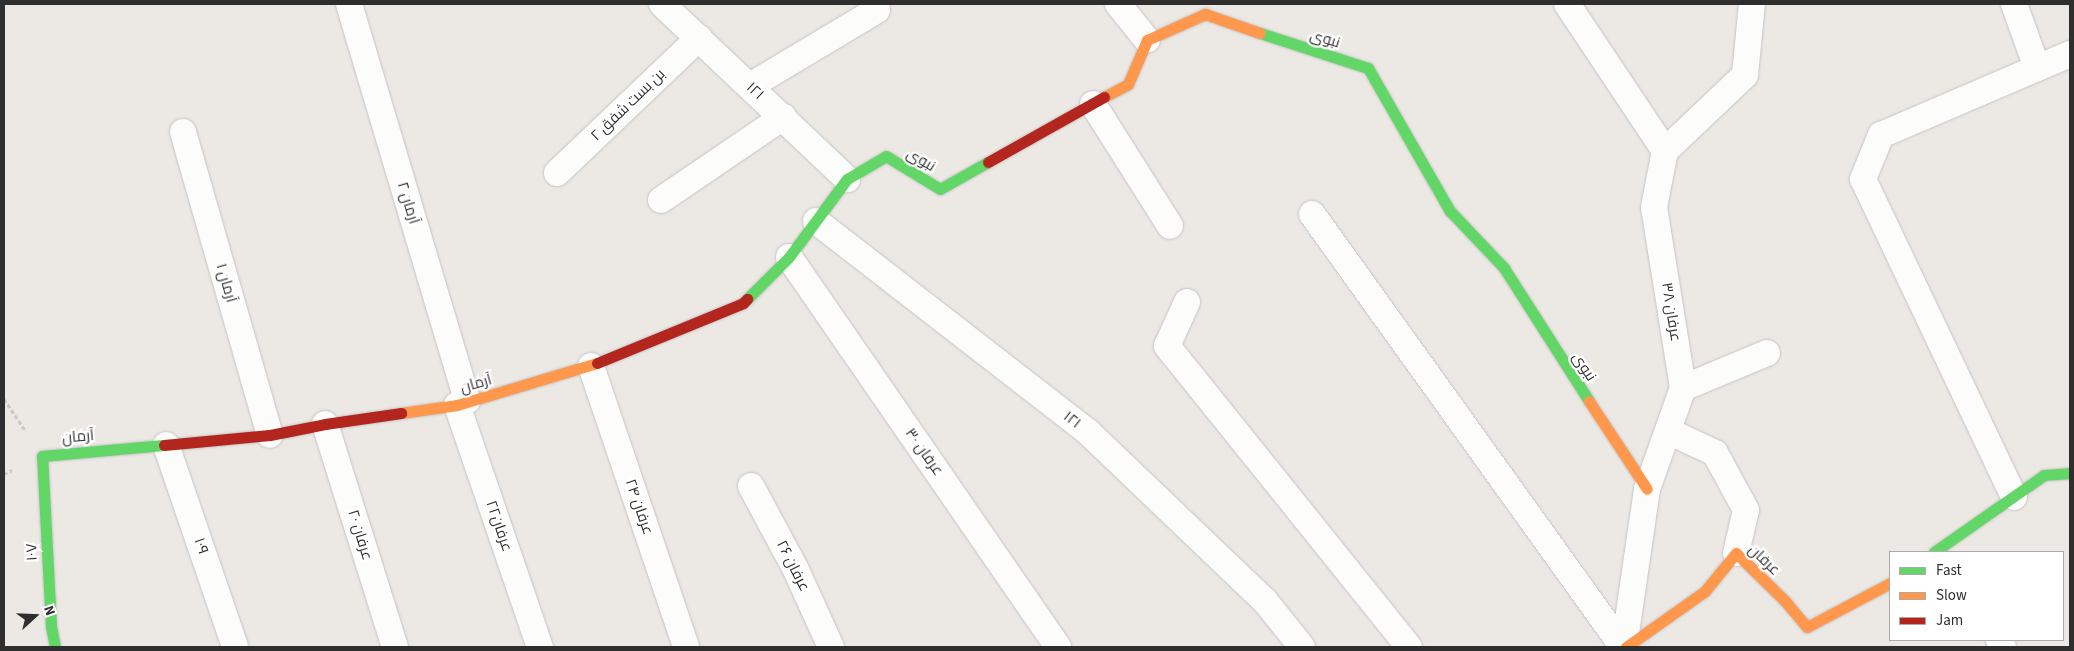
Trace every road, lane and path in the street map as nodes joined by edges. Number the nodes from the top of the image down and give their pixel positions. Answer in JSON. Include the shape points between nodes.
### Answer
{"nodes":[{"id":1,"x":349,"y":4,"type":"edge"},
{"id":2,"x":662,"y":4,"type":"edge"},
{"id":3,"x":1118,"y":4,"type":"edge"},
{"id":4,"x":1566,"y":4,"type":"edge"},
{"id":5,"x":1752,"y":4,"type":"edge"},
{"id":6,"x":2014,"y":4,"type":"edge"},
{"id":7,"x":878,"y":10,"type":"dead end"},
{"id":8,"x":699,"y":38,"type":"junction"},
{"id":9,"x":1147,"y":40,"type":"junction"},
{"id":10,"x":2070,"y":54,"type":"edge"},
{"id":11,"x":2037,"y":68,"type":"junction"},
{"id":12,"x":750,"y":86,"type":"junction"},
{"id":13,"x":1093,"y":104,"type":"junction"},
{"id":14,"x":783,"y":117,"type":"junction"},
{"id":15,"x":183,"y":132,"type":"dead end"},
{"id":16,"x":1665,"y":151,"type":"junction"},
{"id":17,"x":557,"y":173,"type":"dead end"},
{"id":18,"x":847,"y":179,"type":"junction"},
{"id":19,"x":661,"y":200,"type":"dead end"},
{"id":20,"x":1312,"y":214,"type":"dead end"},
{"id":21,"x":816,"y":221,"type":"junction"},
{"id":22,"x":1170,"y":226,"type":"dead end"},
{"id":23,"x":789,"y":257,"type":"junction"},
{"id":24,"x":1187,"y":302,"type":"dead end"},
{"id":25,"x":1767,"y":353,"type":"dead end"},
{"id":26,"x":591,"y":366,"type":"junction"},
{"id":27,"x":1683,"y":388,"type":"junction"},
{"id":28,"x":462,"y":403,"type":"junction"},
{"id":29,"x":325,"y":424,"type":"junction"},
{"id":30,"x":1668,"y":431,"type":"junction"},
{"id":31,"x":270,"y":435,"type":"junction"},
{"id":32,"x":166,"y":445,"type":"junction"},
{"id":33,"x":42,"y":456,"type":"joint"},
{"id":34,"x":2070,"y":473,"type":"edge"},
{"id":35,"x":750,"y":486,"type":"dead end"},
{"id":36,"x":1647,"y":489,"type":"junction"},
{"id":37,"x":2014,"y":496,"type":"junction"},
{"id":38,"x":1944,"y":549,"type":"edge"},
{"id":39,"x":1736,"y":553,"type":"junction"},
{"id":40,"x":1889,"y":584,"type":"edge"},
{"id":41,"x":55,"y":647,"type":"edge"},
{"id":42,"x":235,"y":647,"type":"edge"},
{"id":43,"x":395,"y":647,"type":"edge"},
{"id":44,"x":540,"y":647,"type":"edge"},
{"id":45,"x":686,"y":647,"type":"edge"},
{"id":46,"x":831,"y":647,"type":"edge"},
{"id":47,"x":1058,"y":647,"type":"edge"},
{"id":48,"x":1302,"y":647,"type":"edge"},
{"id":49,"x":1408,"y":647,"type":"edge"},
{"id":50,"x":1625,"y":647,"type":"edge"}],
"edges":[{"from":1,"to":28,"type":"street","name":"آرمان ۲"},
{"from":2,"to":8,"type":"street","name":"۱۲۱"},
{"from":3,"to":9,"type":"street"},
{"from":4,"to":16,"type":"street"},
{"from":5,"to":16,"type":"street","via":[[1745,75]]},
{"from":6,"to":11,"type":"street"},
{"from":7,"to":12,"type":"street"},
{"from":8,"to":12,"type":"street","name":"۱۲۱"},
{"from":8,"to":17,"type":"street","name":"بن بست شفق ۲"},
{"from":9,"to":13,"type":"street","name":"نبوی","via":[[1128,84]]},
{"from":9,"to":36,"type":"street","name":"نبوی","via":[[1205,14],[1368,68],[1450,211],[1504,268]]},
{"from":10,"to":11,"type":"street"},
{"from":11,"to":37,"type":"street","via":[[1882,135],[1863,178]]},
{"from":12,"to":14,"type":"street","name":"۱۲۱"},
{"from":13,"to":18,"type":"street","name":"نبوی","via":[[940,189],[886,156]]},
{"from":13,"to":22,"type":"street"},
{"from":14,"to":18,"type":"street","name":"۱۲۱"},
{"from":14,"to":19,"type":"street"},
{"from":15,"to":31,"type":"street","name":"آرمان ۱"},
{"from":16,"to":27,"type":"street","name":"عرفان ۳۸","via":[[1654,207]]},
{"from":18,"to":21,"type":"street","name":"آرمان"},
{"from":20,"to":50,"type":"street"},
{"from":21,"to":23,"type":"street","name":"آرمان"},
{"from":21,"to":48,"type":"street","name":"۱۲۱","via":[[1088,432],[1265,601]]},
{"from":23,"to":26,"type":"street","name":"آرمان","via":[[743,303]]},
{"from":23,"to":47,"type":"street","name":"عرفان ۳۰"},
{"from":24,"to":49,"type":"street","via":[[1167,346]]},
{"from":25,"to":27,"type":"street"},
{"from":26,"to":28,"type":"street","name":"آرمان"},
{"from":26,"to":45,"type":"street","name":"عرفان ۲۴"},
{"from":27,"to":30,"type":"street","name":"عرفان ۳۸"},
{"from":28,"to":29,"type":"street","name":"آرمان"},
{"from":28,"to":44,"type":"street","name":"عرفان۲۲"},
{"from":29,"to":31,"type":"street","name":"آرمان"},
{"from":29,"to":43,"type":"street","name":"عرفان ۲۰"},
{"from":30,"to":36,"type":"street","name":"عرفان ۳۸"},
{"from":30,"to":39,"type":"street","via":[[1715,453],[1746,510]]},
{"from":31,"to":32,"type":"street","name":"آرمان"},
{"from":32,"to":33,"type":"street","name":"آرمان"},
{"from":32,"to":42,"type":"street","name":"۱۰۹"},
{"from":33,"to":41,"type":"street","name":"۱۰۷","via":[[51,626]]},
{"from":34,"to":37,"type":"street","via":[[2044,475]]},
{"from":35,"to":46,"type":"street","name":"عرفان ۲۶","via":[[796,570]]},
{"from":36,"to":50,"type":"street","name":"عرفان ۳۸"},
{"from":37,"to":38,"type":"street"},
{"from":39,"to":40,"type":"street","name":"عرفان","via":[[1807,627]]},
{"from":39,"to":50,"type":"street","name":"عرفان","via":[[1705,591]]}]}
